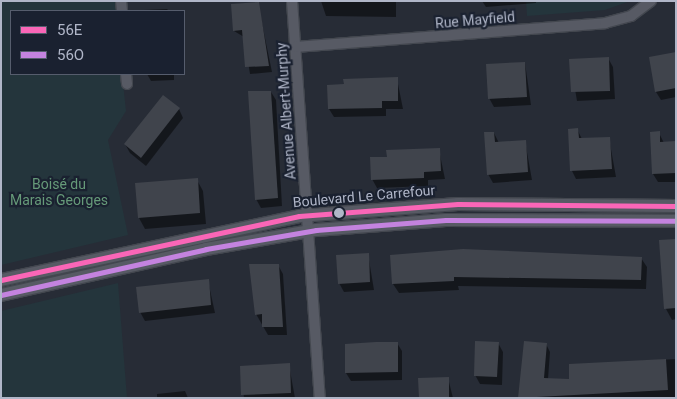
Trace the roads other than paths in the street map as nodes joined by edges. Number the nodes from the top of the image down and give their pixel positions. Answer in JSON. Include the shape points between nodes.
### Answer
{"nodes":[{"id":1,"x":292,"y":1,"type":"edge"},
{"id":2,"x":651,"y":1,"type":"edge"},
{"id":3,"x":295,"y":46,"type":"junction"},
{"id":4,"x":676,"y":206,"type":"edge"},
{"id":5,"x":308,"y":216,"type":"junction"},
{"id":6,"x":676,"y":222,"type":"edge"},
{"id":7,"x":309,"y":230,"type":"junction"},
{"id":8,"x":1,"y":280,"type":"edge"},
{"id":9,"x":1,"y":295,"type":"edge"},
{"id":10,"x":320,"y":398,"type":"edge"}],
"edges":[{"from":1,"to":3,"type":"street","name":"Avenue Albert-Murphy"},
{"from":2,"to":3,"type":"street","name":"Rue Mayfield","via":[[631,16],[606,22]]},
{"from":3,"to":5,"type":"street","name":"Avenue Albert-Murphy"},
{"from":4,"to":5,"type":"street","name":"Boulevard Le Carrefour","via":[[458,204]]},
{"from":5,"to":7,"type":"street","name":"Avenue Albert-Murphy"},
{"from":5,"to":8,"type":"street","name":"Boulevard Le Carrefour"},
{"from":6,"to":7,"type":"street","via":[[446,220]]},
{"from":7,"to":9,"type":"street"},
{"from":7,"to":10,"type":"street","name":"Avenue Albert-Murphy"}]}
